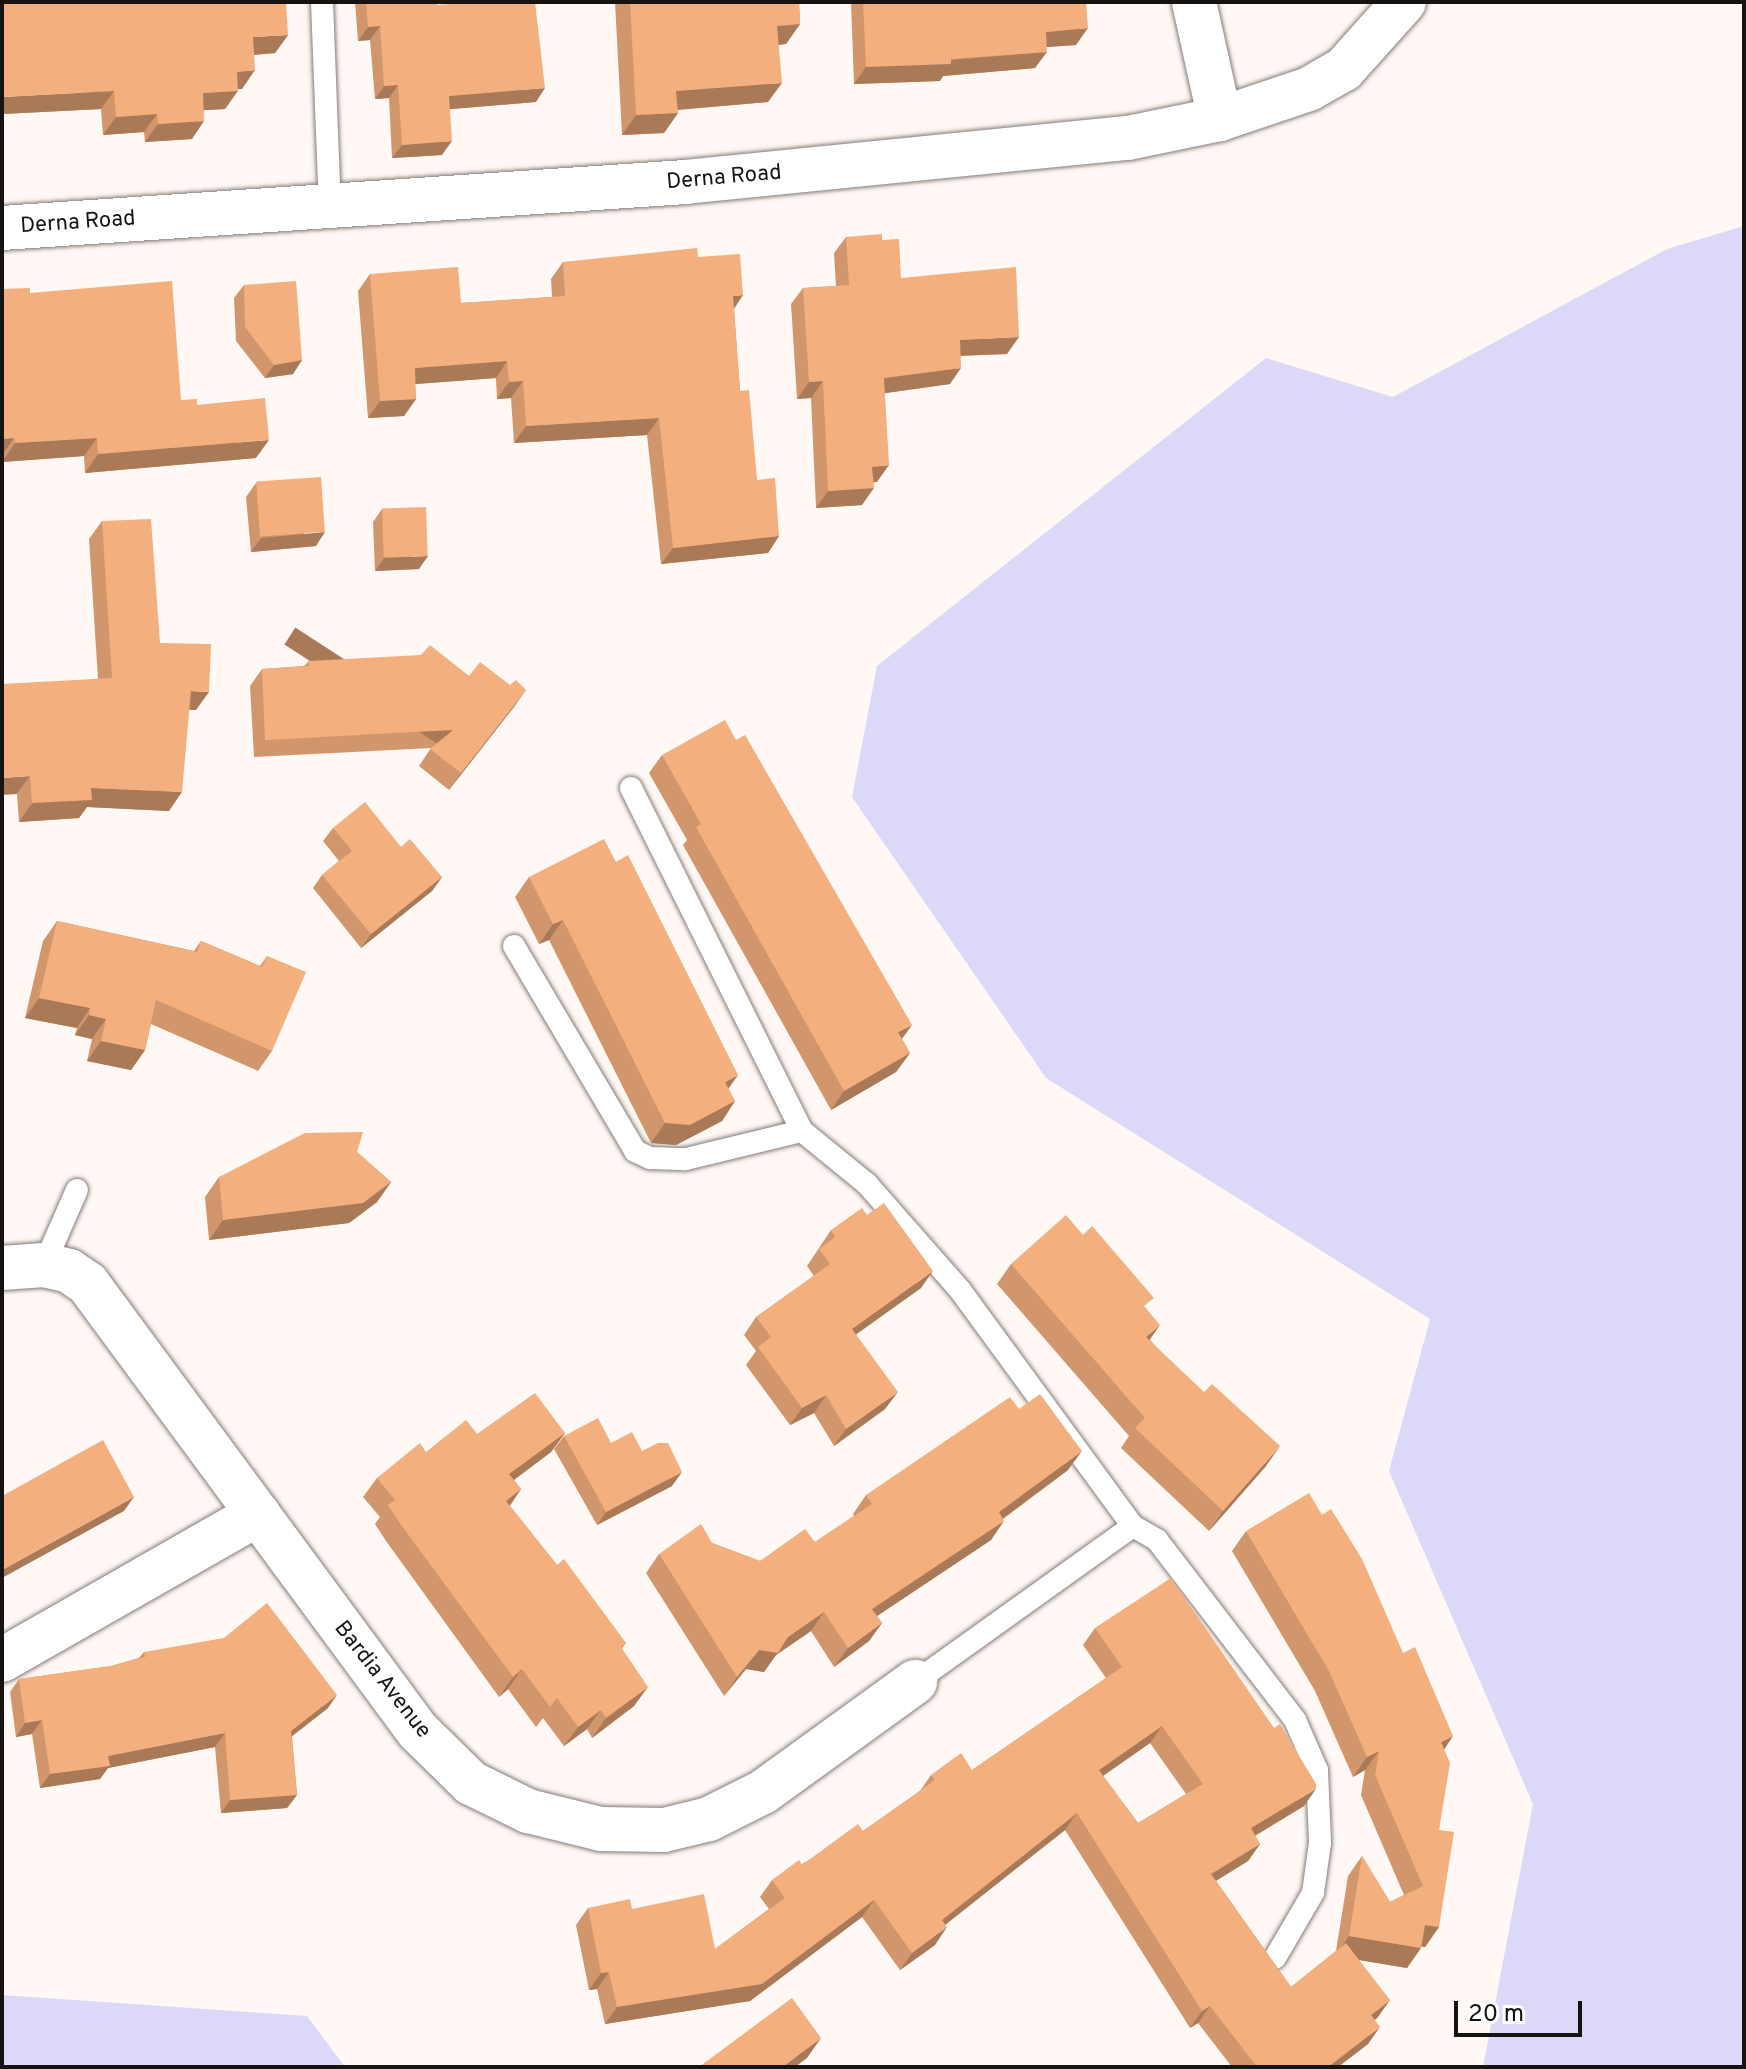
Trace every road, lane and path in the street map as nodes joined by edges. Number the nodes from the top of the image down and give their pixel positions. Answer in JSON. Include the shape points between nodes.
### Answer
{"nodes":[{"id":1,"x":322,"y":2,"type":"edge"},
{"id":2,"x":1194,"y":2,"type":"edge"},
{"id":3,"x":1404,"y":2,"type":"edge"},
{"id":4,"x":1220,"y":119,"type":"junction"},
{"id":5,"x":330,"y":206,"type":"junction"},
{"id":6,"x":2,"y":228,"type":"edge"},
{"id":7,"x":631,"y":788,"type":"dead end"},
{"id":8,"x":514,"y":946,"type":"dead end"},
{"id":9,"x":802,"y":1131,"type":"junction"},
{"id":10,"x":77,"y":1190,"type":"dead end"},
{"id":11,"x":23,"y":1267,"type":"edge"},
{"id":12,"x":258,"y":1514,"type":"junction"},
{"id":13,"x":1133,"y":1526,"type":"junction"},
{"id":14,"x":2,"y":1660,"type":"edge"},
{"id":15,"x":915,"y":1682,"type":"joint"},
{"id":16,"x":1275,"y":1958,"type":"edge"}],
"edges":[{"from":1,"to":5,"type":"lane"},
{"from":2,"to":4,"type":"street"},
{"from":3,"to":4,"type":"street","name":"Derna Road","via":[[1344,69],[1309,89]]},
{"from":4,"to":5,"type":"street","name":"Derna Road","via":[[1096,142],[685,182]]},
{"from":5,"to":6,"type":"street","name":"Derna Road"},
{"from":7,"to":9,"type":"lane"},
{"from":8,"to":9,"type":"lane","via":[[635,1151],[650,1158],[686,1159]]},
{"from":9,"to":13,"type":"lane","via":[[867,1184],[960,1290]]},
{"from":10,"to":11,"type":"lane"},
{"from":11,"to":12,"type":"street","name":"Bardia Avenue","via":[[69,1271],[88,1284]]},
{"from":12,"to":14,"type":"street"},
{"from":12,"to":15,"type":"street","name":"Bardia Avenue","via":[[417,1730],[471,1783],[528,1811],[601,1829],[664,1830],[709,1819],[763,1792]]},
{"from":13,"to":15,"type":"lane"},
{"from":13,"to":16,"type":"lane","via":[[1157,1540],[1295,1720],[1317,1770],[1320,1843],[1313,1893]]}]}
